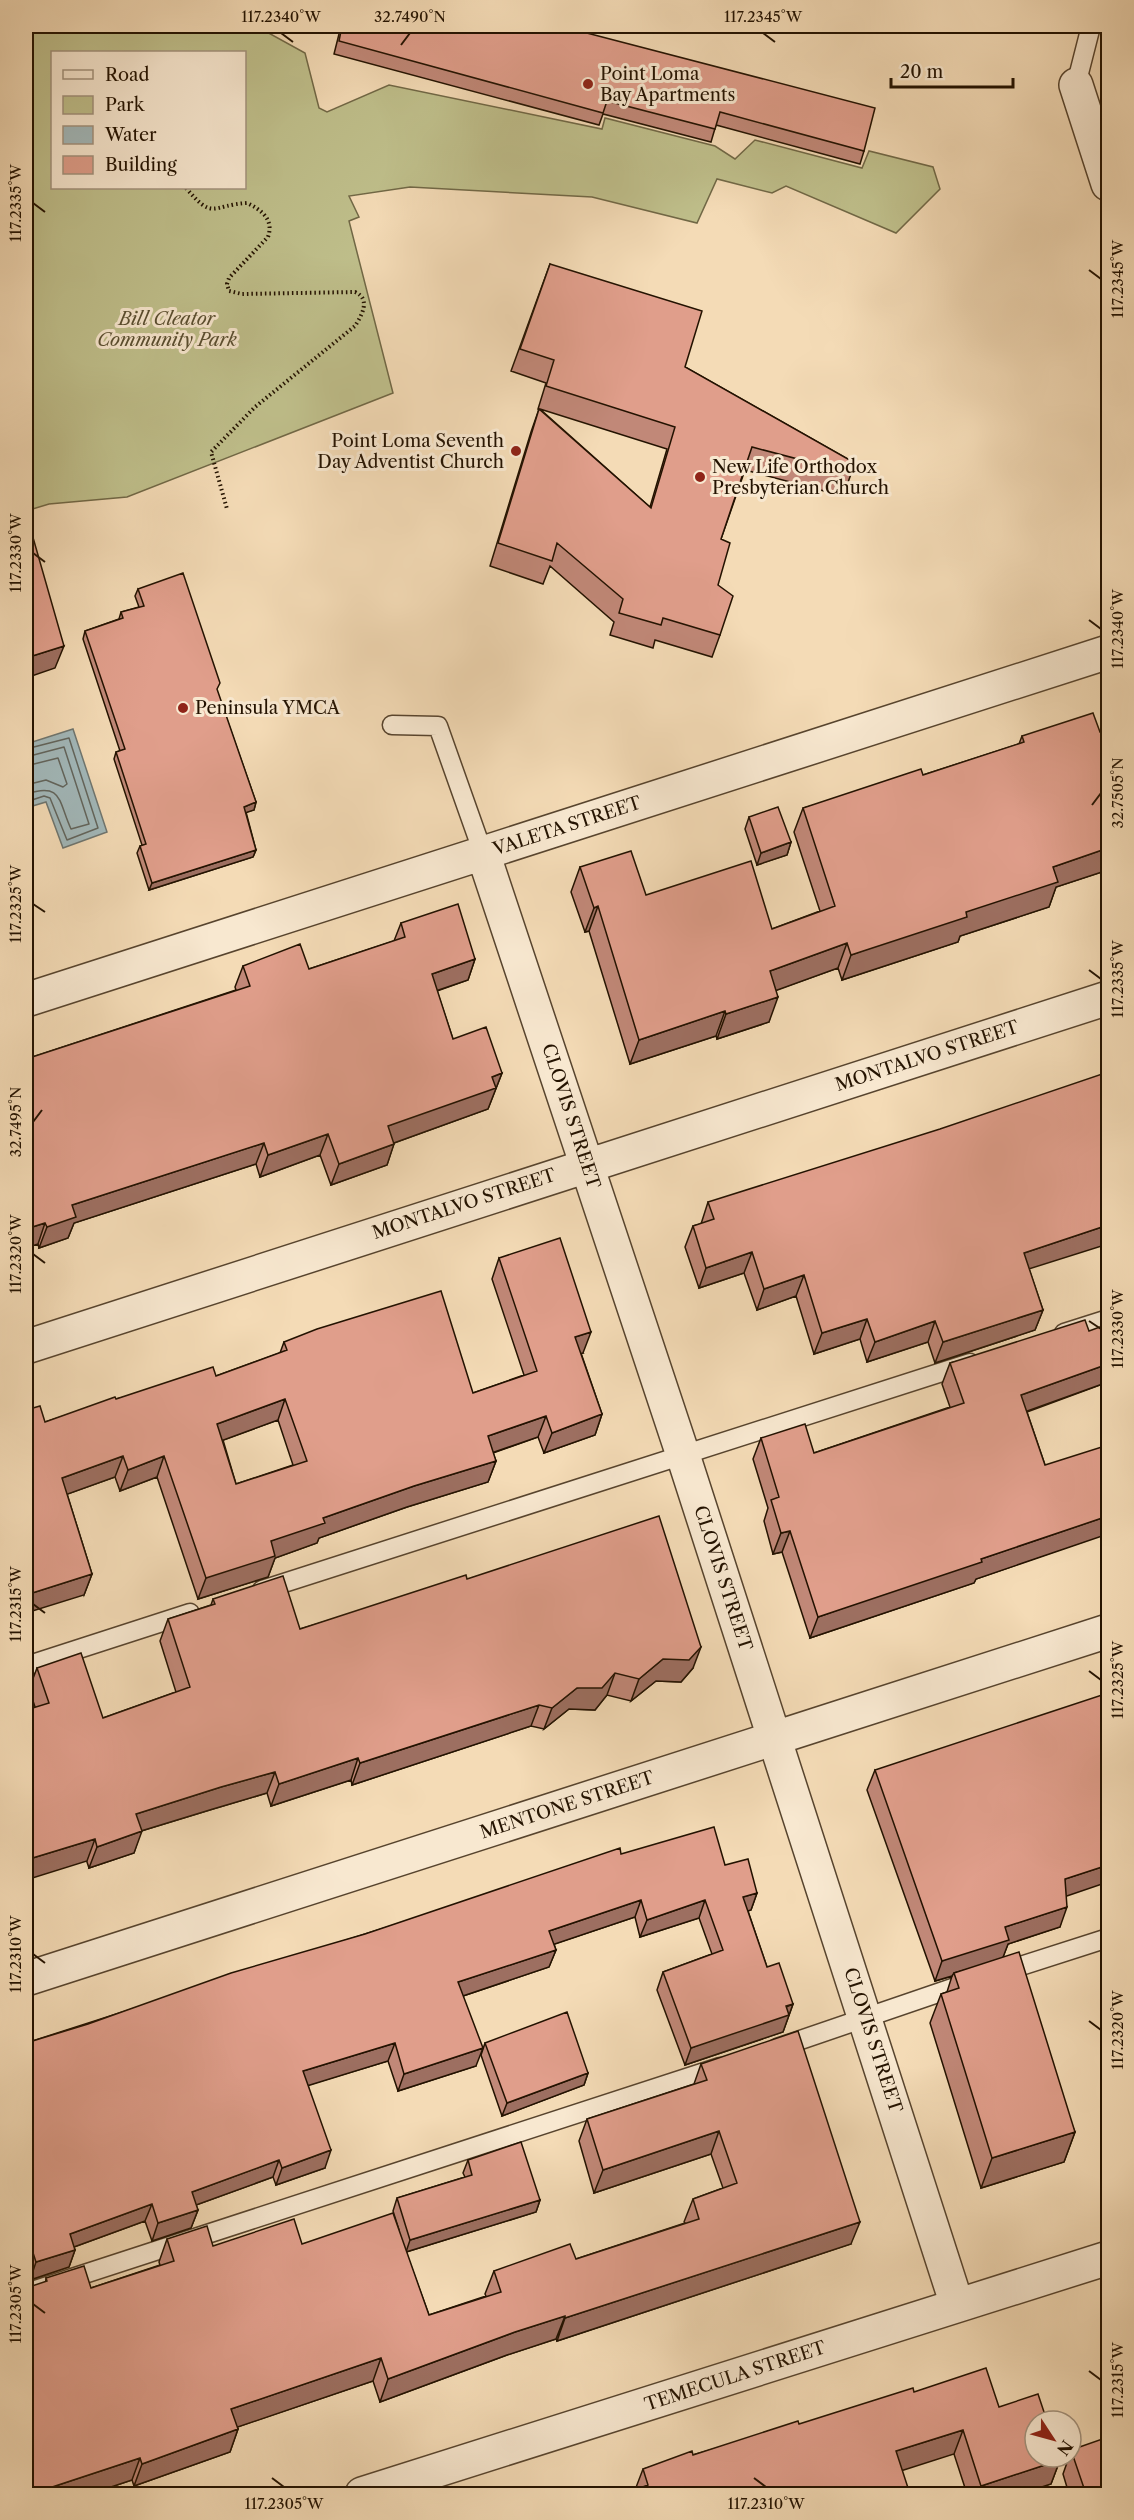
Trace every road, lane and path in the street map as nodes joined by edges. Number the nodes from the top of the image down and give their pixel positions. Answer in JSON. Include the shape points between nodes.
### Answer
{"nodes":[{"id":1,"x":1091,"y":26,"type":"edge"},
{"id":2,"x":1076,"y":85,"type":"joint"},
{"id":3,"x":1108,"y":184,"type":"edge"},
{"id":4,"x":187,"y":189,"type":"edge"},
{"id":5,"x":227,"y":509,"type":"dead end"},
{"id":6,"x":1108,"y":652,"type":"edge"},
{"id":7,"x":392,"y":725,"type":"dead end"},
{"id":8,"x":483,"y":853,"type":"junction"},
{"id":9,"x":1108,"y":999,"type":"edge"},
{"id":10,"x":26,"y":1000,"type":"edge"},
{"id":11,"x":588,"y":1164,"type":"junction"},
{"id":12,"x":1108,"y":1319,"type":"edge"},
{"id":13,"x":1052,"y":1337,"type":"edge"},
{"id":14,"x":26,"y":1347,"type":"edge"},
{"id":15,"x":984,"y":1359,"type":"edge"},
{"id":16,"x":683,"y":1455,"type":"junction"},
{"id":17,"x":242,"y":1596,"type":"edge"},
{"id":18,"x":208,"y":1607,"type":"edge"},
{"id":19,"x":1108,"y":1631,"type":"edge"},
{"id":20,"x":26,"y":1666,"type":"edge"},
{"id":21,"x":775,"y":1738,"type":"junction"},
{"id":22,"x":1108,"y":1938,"type":"edge"},
{"id":23,"x":26,"y":1979,"type":"edge"},
{"id":24,"x":866,"y":2018,"type":"junction"},
{"id":25,"x":757,"y":2054,"type":"edge"},
{"id":26,"x":734,"y":2062,"type":"edge"},
{"id":27,"x":1108,"y":2258,"type":"edge"},
{"id":28,"x":26,"y":2293,"type":"edge"},
{"id":29,"x":957,"y":2305,"type":"junction"},
{"id":30,"x":362,"y":2494,"type":"edge"}],
"edges":[{"from":1,"to":2,"type":"lane"},
{"from":2,"to":3,"type":"street"},
{"from":4,"to":5,"type":"path","via":[[206,208],[247,203],[267,217],[271,229],[268,237],[229,278],[229,291],[355,292],[364,303],[355,326],[255,407],[211,452]]},
{"from":6,"to":8,"type":"street","name":"VALETA STREET"},
{"from":7,"to":8,"type":"lane","via":[[438,726]]},
{"from":8,"to":10,"type":"street","name":"VALETA STREET"},
{"from":8,"to":11,"type":"street","name":"CLOVIS STREET"},
{"from":9,"to":11,"type":"street","name":"MONTALVO STREET"},
{"from":11,"to":14,"type":"street","name":"MONTALVO STREET"},
{"from":11,"to":16,"type":"street","name":"CLOVIS STREET"},
{"from":12,"to":13,"type":"lane"},
{"from":15,"to":16,"type":"lane"},
{"from":16,"to":17,"type":"lane"},
{"from":16,"to":21,"type":"street","name":"CLOVIS STREET"},
{"from":18,"to":20,"type":"lane"},
{"from":19,"to":21,"type":"street","name":"MENTONE STREET"},
{"from":21,"to":23,"type":"street","name":"MENTONE STREET"},
{"from":21,"to":24,"type":"street","name":"CLOVIS STREET"},
{"from":22,"to":24,"type":"lane"},
{"from":24,"to":25,"type":"lane"},
{"from":24,"to":29,"type":"street","name":"CLOVIS STREET"},
{"from":26,"to":28,"type":"lane"},
{"from":27,"to":29,"type":"street","name":"TEMECULA STREET"},
{"from":29,"to":30,"type":"street","name":"TEMECULA STREET"}]}
